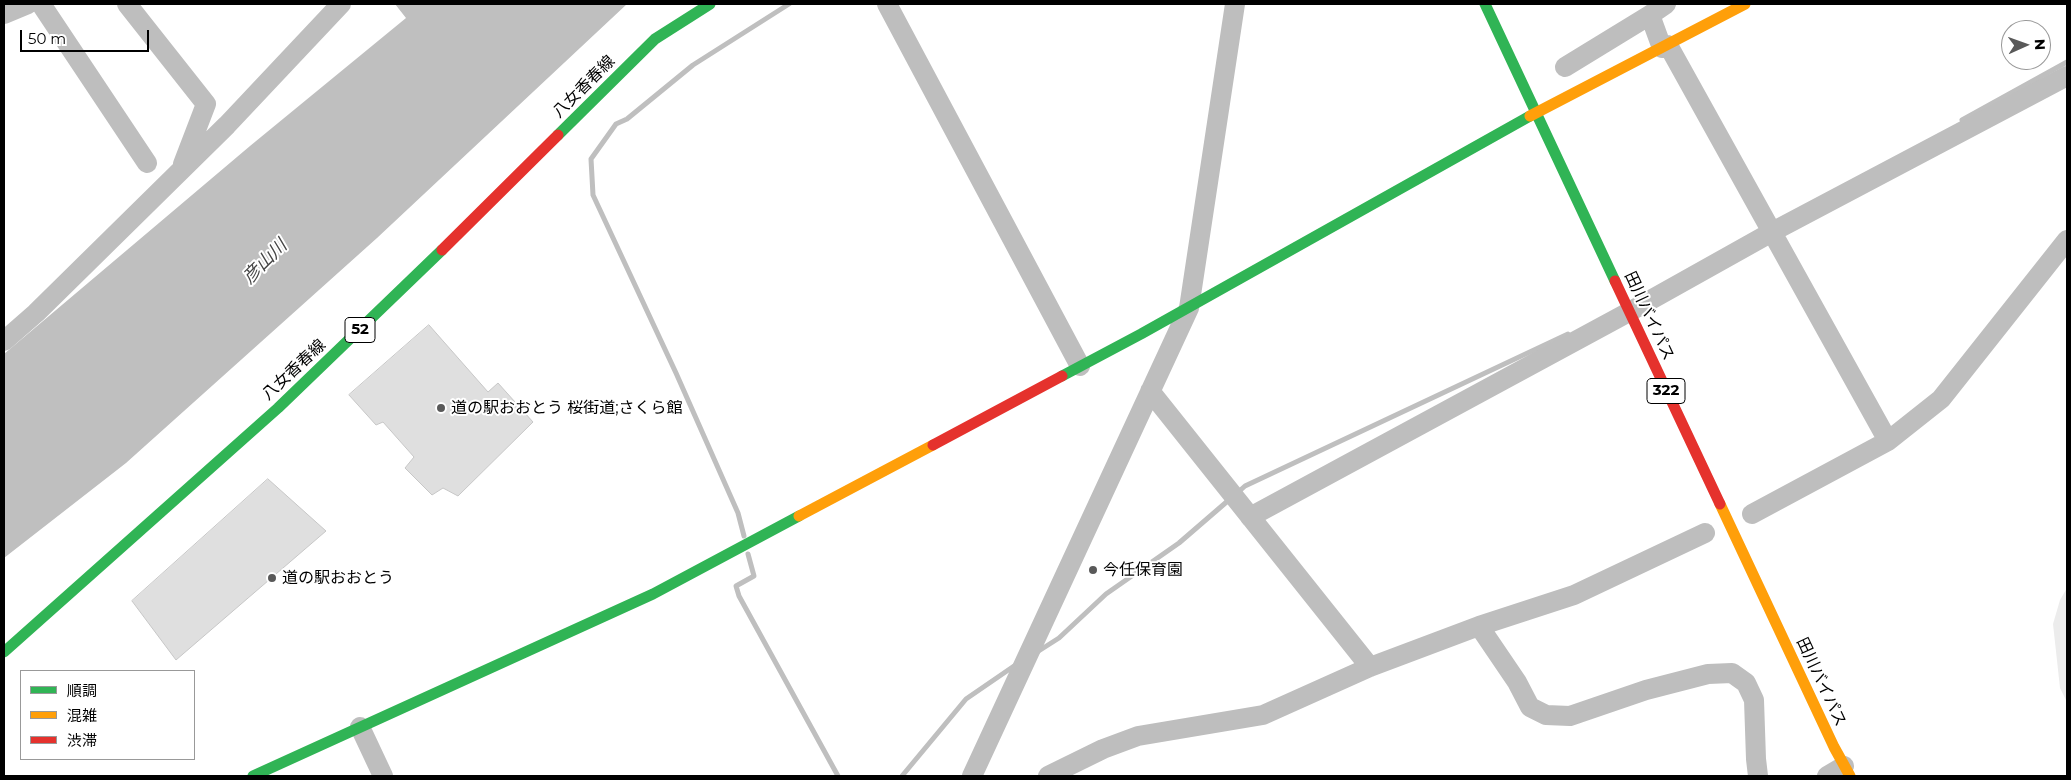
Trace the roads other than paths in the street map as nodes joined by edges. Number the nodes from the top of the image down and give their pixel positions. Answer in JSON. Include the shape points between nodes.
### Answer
{"nodes":[{"id":1,"x":28,"y":4,"type":"edge"},
{"id":2,"x":42,"y":4,"type":"edge"},
{"id":3,"x":127,"y":4,"type":"edge"},
{"id":4,"x":340,"y":4,"type":"edge"},
{"id":5,"x":686,"y":4,"type":"edge"},
{"id":6,"x":710,"y":4,"type":"edge"},
{"id":7,"x":887,"y":4,"type":"edge"},
{"id":8,"x":1235,"y":4,"type":"edge"},
{"id":9,"x":1484,"y":4,"type":"edge"},
{"id":10,"x":1666,"y":4,"type":"edge"},
{"id":11,"x":1745,"y":4,"type":"edge"},
{"id":12,"x":4,"y":14,"type":"edge"},
{"id":13,"x":1650,"y":15,"type":"junction"},
{"id":14,"x":656,"y":39,"type":"junction"},
{"id":15,"x":1665,"y":47,"type":"junction"},
{"id":16,"x":1565,"y":68,"type":"dead end"},
{"id":17,"x":2067,"y":76,"type":"edge"},
{"id":18,"x":1536,"y":112,"type":"junction"},
{"id":19,"x":147,"y":163,"type":"dead end"},
{"id":20,"x":180,"y":171,"type":"junction"},
{"id":21,"x":1772,"y":232,"type":"junction"},
{"id":22,"x":2067,"y":240,"type":"edge"},
{"id":23,"x":1189,"y":308,"type":"junction"},
{"id":24,"x":1630,"y":312,"type":"junction"},
{"id":25,"x":4,"y":341,"type":"edge"},
{"id":26,"x":1080,"y":366,"type":"junction"},
{"id":27,"x":1150,"y":391,"type":"junction"},
{"id":28,"x":1888,"y":442,"type":"junction"},
{"id":29,"x":1752,"y":514,"type":"dead end"},
{"id":30,"x":1250,"y":517,"type":"junction"},
{"id":31,"x":1705,"y":533,"type":"dead end"},
{"id":32,"x":1479,"y":626,"type":"junction"},
{"id":33,"x":4,"y":652,"type":"edge"},
{"id":34,"x":1370,"y":667,"type":"junction"},
{"id":35,"x":360,"y":727,"type":"junction"},
{"id":36,"x":1072,"y":771,"type":"edge"},
{"id":37,"x":1841,"y":773,"type":"edge"},
{"id":38,"x":253,"y":776,"type":"edge"},
{"id":39,"x":383,"y":776,"type":"edge"},
{"id":40,"x":972,"y":776,"type":"edge"},
{"id":41,"x":1048,"y":776,"type":"edge"},
{"id":42,"x":1758,"y":776,"type":"edge"}],
"edges":[{"from":1,"to":12,"type":"street"},
{"from":2,"to":19,"type":"street"},
{"from":3,"to":20,"type":"street","via":[[206,104]]},
{"from":4,"to":20,"type":"street"},
{"from":5,"to":14,"type":"street"},
{"from":6,"to":14,"type":"main road","name":"八女香春線","number":"52"},
{"from":7,"to":26,"type":"street"},
{"from":8,"to":23,"type":"street"},
{"from":9,"to":18,"type":"main road","name":"田川バイパス","number":"322"},
{"from":10,"to":13,"type":"street"},
{"from":11,"to":15,"type":"main road"},
{"from":13,"to":15,"type":"street"},
{"from":13,"to":16,"type":"street"},
{"from":14,"to":33,"type":"main road","name":"八女香春線","number":"52","via":[[278,408]]},
{"from":15,"to":18,"type":"main road"},
{"from":15,"to":21,"type":"street"},
{"from":17,"to":21,"type":"street"},
{"from":18,"to":23,"type":"main road"},
{"from":18,"to":24,"type":"main road","name":"田川バイパス","number":"322"},
{"from":20,"to":25,"type":"street"},
{"from":21,"to":24,"type":"street"},
{"from":21,"to":28,"type":"street"},
{"from":22,"to":28,"type":"street","via":[[1940,398]]},
{"from":23,"to":26,"type":"main road"},
{"from":23,"to":27,"type":"street"},
{"from":24,"to":30,"type":"street"},
{"from":24,"to":37,"type":"main road","name":"田川バイパス","number":"322","via":[[1834,747]]},
{"from":26,"to":35,"type":"main road","via":[[653,594]]},
{"from":27,"to":30,"type":"street"},
{"from":27,"to":40,"type":"street"},
{"from":28,"to":29,"type":"street"},
{"from":30,"to":34,"type":"street"},
{"from":31,"to":32,"type":"street","via":[[1574,595]]},
{"from":32,"to":34,"type":"street"},
{"from":32,"to":42,"type":"street","via":[[1530,707],[1546,715],[1570,716],[1624,696],[1690,678],[1732,673],[1746,684],[1754,700]]},
{"from":34,"to":36,"type":"street","via":[[1263,714],[1138,736],[1103,749]]},
{"from":35,"to":38,"type":"main road"},
{"from":35,"to":39,"type":"street"},
{"from":36,"to":41,"type":"street"}]}
